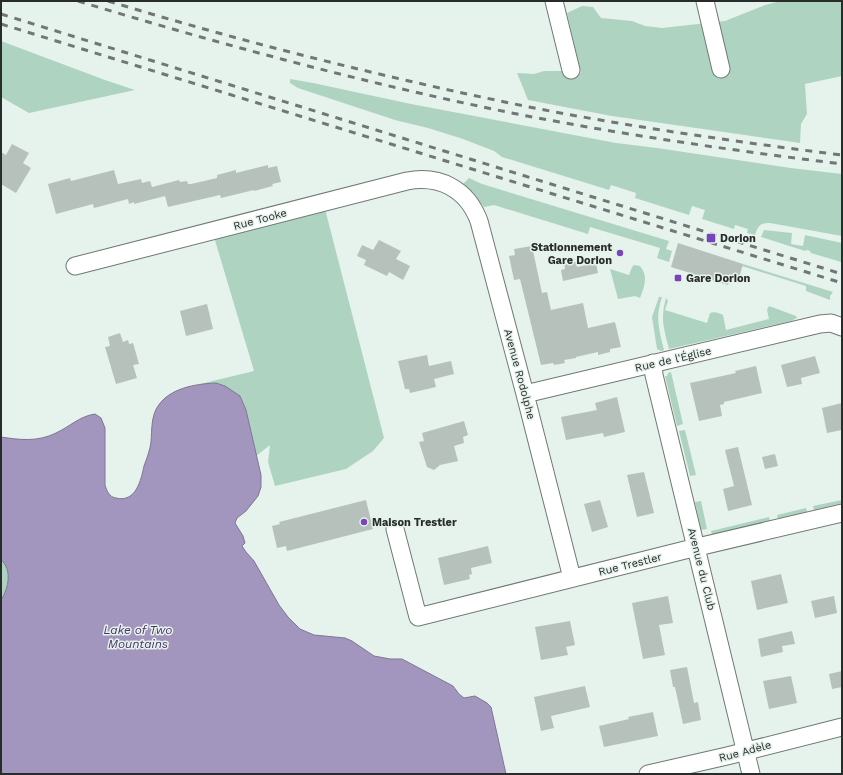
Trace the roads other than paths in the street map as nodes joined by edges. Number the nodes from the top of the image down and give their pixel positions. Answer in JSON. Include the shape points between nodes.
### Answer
{"nodes":[{"id":1,"x":554,"y":1,"type":"edge"},
{"id":2,"x":705,"y":1,"type":"edge"},
{"id":3,"x":721,"y":69,"type":"dead end"},
{"id":4,"x":571,"y":70,"type":"dead end"},
{"id":5,"x":444,"y":184,"type":"joint"},
{"id":6,"x":75,"y":266,"type":"dead end"},
{"id":7,"x":842,"y":327,"type":"edge"},
{"id":8,"x":653,"y":363,"type":"junction"},
{"id":9,"x":526,"y":394,"type":"junction"},
{"id":10,"x":842,"y":513,"type":"edge"},
{"id":11,"x":395,"y":529,"type":"dead end"},
{"id":12,"x":697,"y":547,"type":"junction"},
{"id":13,"x":572,"y":578,"type":"junction"},
{"id":14,"x":842,"y":727,"type":"edge"},
{"id":15,"x":745,"y":751,"type":"junction"},
{"id":16,"x":648,"y":774,"type":"edge"},
{"id":17,"x":751,"y":774,"type":"edge"}],
"edges":[{"from":1,"to":4,"type":"street"},
{"from":2,"to":3,"type":"street"},
{"from":5,"to":6,"type":"street","name":"Rue Tooke","via":[[423,179],[407,181]]},
{"from":5,"to":9,"type":"street","name":"Avenue Rodolphe","via":[[460,192],[476,212]]},
{"from":7,"to":8,"type":"street","name":"Rue de l'Église","via":[[831,323],[820,324]]},
{"from":8,"to":9,"type":"street","name":"Rue de l'Église"},
{"from":8,"to":12,"type":"street","name":"Avenue du Club"},
{"from":9,"to":13,"type":"street","name":"Avenue Rodolphe"},
{"from":10,"to":12,"type":"street","name":"Rue Trestler"},
{"from":11,"to":13,"type":"street","name":"Rue Trestler","via":[[418,617]]},
{"from":12,"to":13,"type":"street","name":"Rue Trestler"},
{"from":12,"to":15,"type":"street","name":"Avenue du Club"},
{"from":14,"to":15,"type":"street","name":"Rue Adèle"},
{"from":15,"to":16,"type":"street","name":"Rue Adèle"},
{"from":15,"to":17,"type":"street","name":"Avenue du Club"}]}
